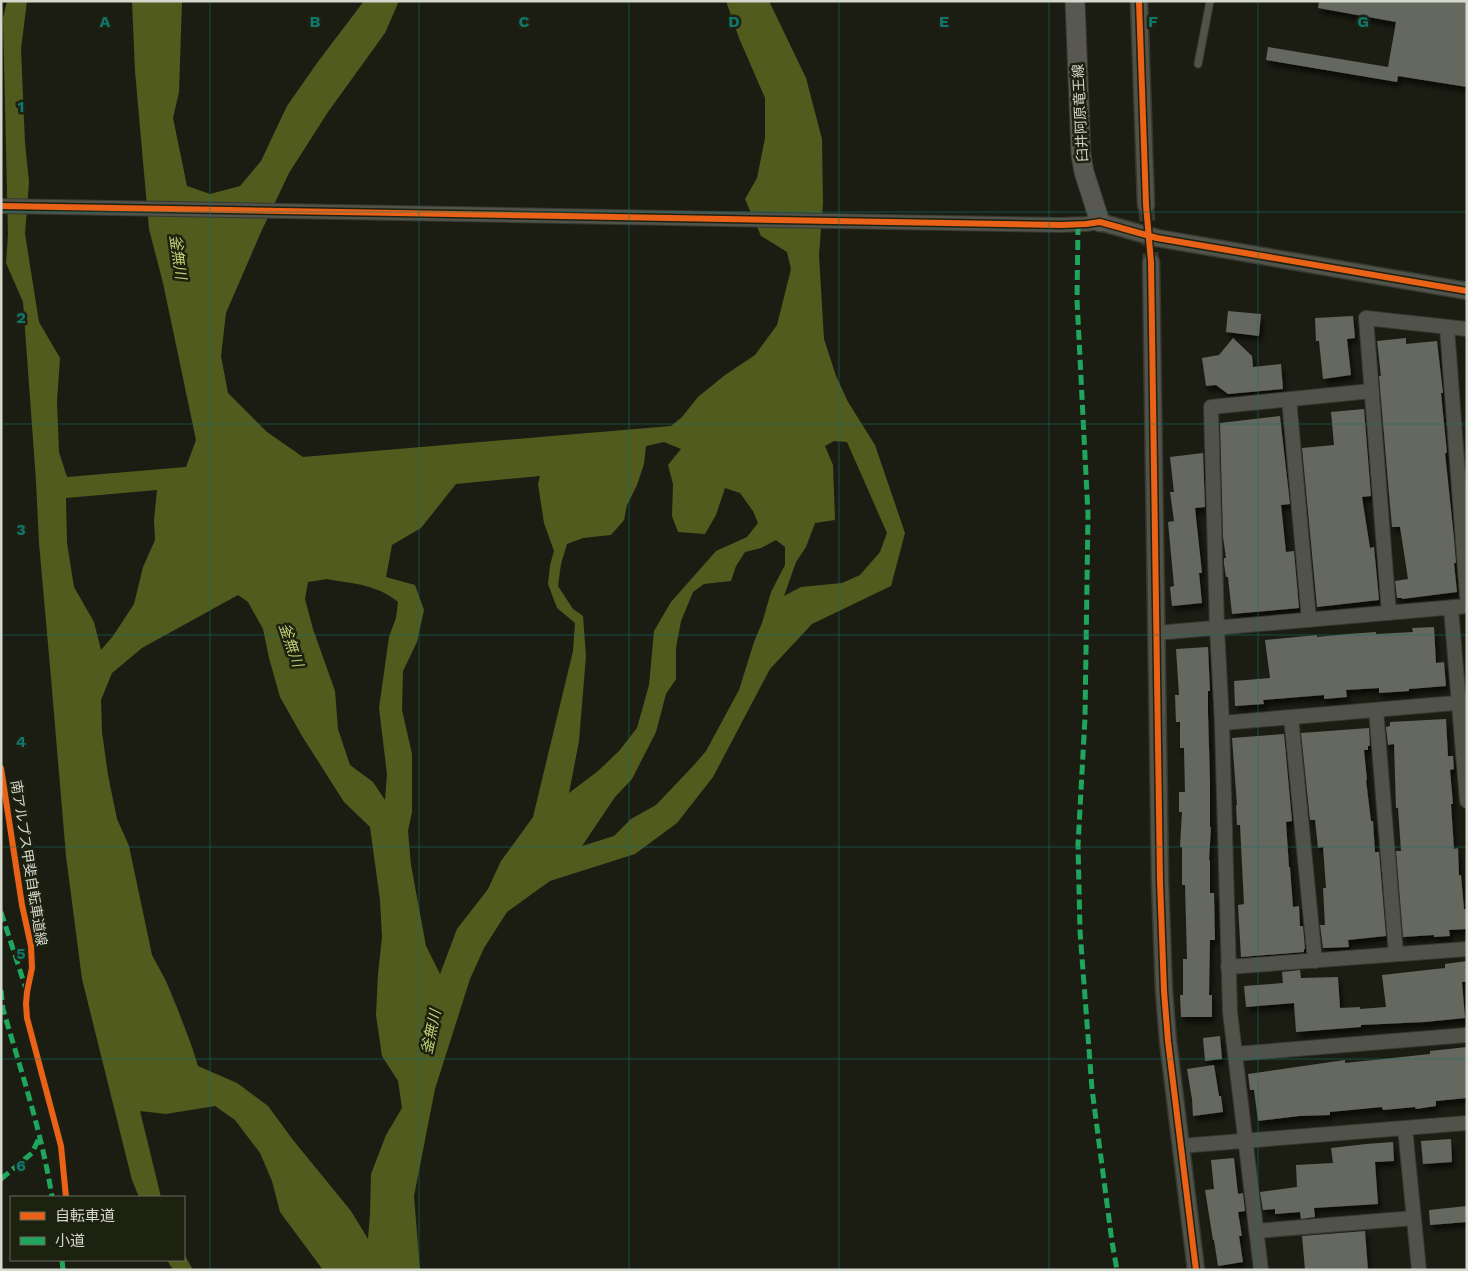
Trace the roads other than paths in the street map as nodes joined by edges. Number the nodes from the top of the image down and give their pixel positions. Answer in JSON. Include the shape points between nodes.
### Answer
{"nodes":[{"id":1,"x":1076,"y":1,"type":"edge"},
{"id":2,"x":1139,"y":1,"type":"edge"},
{"id":3,"x":1210,"y":1,"type":"edge"},
{"id":4,"x":1198,"y":64,"type":"dead end"},
{"id":5,"x":1146,"y":205,"type":"tunnel mouth"},
{"id":6,"x":1,"y":206,"type":"edge"},
{"id":7,"x":1100,"y":222,"type":"junction"},
{"id":8,"x":1151,"y":262,"type":"tunnel mouth"},
{"id":9,"x":1467,"y":291,"type":"edge"},
{"id":10,"x":1447,"y":327,"type":"junction"},
{"id":11,"x":1467,"y":329,"type":"edge"},
{"id":12,"x":1371,"y":391,"type":"junction"},
{"id":13,"x":1289,"y":399,"type":"junction"},
{"id":14,"x":1467,"y":596,"type":"edge"},
{"id":15,"x":1467,"y":606,"type":"edge"},
{"id":16,"x":1451,"y":608,"type":"junction"},
{"id":17,"x":1389,"y":613,"type":"junction"},
{"id":18,"x":1309,"y":620,"type":"junction"},
{"id":19,"x":1218,"y":628,"type":"junction"},
{"id":20,"x":1156,"y":633,"type":"junction"},
{"id":21,"x":1462,"y":702,"type":"edge"},
{"id":22,"x":1376,"y":710,"type":"junction"},
{"id":23,"x":1291,"y":717,"type":"junction"},
{"id":24,"x":1222,"y":723,"type":"junction"},
{"id":25,"x":1467,"y":801,"type":"edge"},
{"id":26,"x":1467,"y":949,"type":"edge"},
{"id":27,"x":1396,"y":954,"type":"junction"},
{"id":28,"x":1315,"y":961,"type":"junction"},
{"id":29,"x":1228,"y":967,"type":"junction"},
{"id":30,"x":1467,"y":1035,"type":"edge"},
{"id":31,"x":1235,"y":1054,"type":"junction"},
{"id":32,"x":1467,"y":1123,"type":"edge"},
{"id":33,"x":1405,"y":1128,"type":"junction"},
{"id":34,"x":1245,"y":1141,"type":"junction"},
{"id":35,"x":1180,"y":1146,"type":"junction"},
{"id":36,"x":1414,"y":1218,"type":"junction"},
{"id":37,"x":1256,"y":1232,"type":"junction"},
{"id":38,"x":1196,"y":1270,"type":"edge"},
{"id":39,"x":1260,"y":1270,"type":"edge"},
{"id":40,"x":1419,"y":1270,"type":"edge"}],
"edges":[{"from":1,"to":7,"type":"main road","name":"臼井阿原竜王線","via":[[1081,155]]},
{"from":2,"to":5,"type":"street"},
{"from":3,"to":4,"type":"lane"},
{"from":6,"to":7,"type":"street","via":[[1063,225]]},
{"from":7,"to":9,"type":"street","via":[[1157,238]]},
{"from":8,"to":20,"type":"street"},
{"from":10,"to":11,"type":"street"},
{"from":10,"to":12,"type":"street","via":[[1366,318]]},
{"from":10,"to":14,"type":"street"},
{"from":12,"to":13,"type":"street"},
{"from":12,"to":17,"type":"street"},
{"from":13,"to":18,"type":"street"},
{"from":13,"to":19,"type":"street","via":[[1211,407]]},
{"from":15,"to":16,"type":"street"},
{"from":16,"to":17,"type":"street"},
{"from":16,"to":21,"type":"street"},
{"from":17,"to":18,"type":"street"},
{"from":18,"to":19,"type":"street"},
{"from":19,"to":20,"type":"street"},
{"from":19,"to":24,"type":"street"},
{"from":20,"to":35,"type":"street","via":[[1164,991]]},
{"from":21,"to":22,"type":"street"},
{"from":21,"to":25,"type":"street"},
{"from":22,"to":23,"type":"street"},
{"from":22,"to":27,"type":"street"},
{"from":23,"to":24,"type":"street"},
{"from":23,"to":28,"type":"street"},
{"from":24,"to":29,"type":"street"},
{"from":26,"to":27,"type":"street"},
{"from":27,"to":28,"type":"street"},
{"from":28,"to":29,"type":"street"},
{"from":29,"to":31,"type":"street"},
{"from":30,"to":31,"type":"street"},
{"from":31,"to":34,"type":"street"},
{"from":32,"to":33,"type":"street"},
{"from":33,"to":34,"type":"street"},
{"from":33,"to":36,"type":"street"},
{"from":34,"to":35,"type":"street"},
{"from":34,"to":37,"type":"street"},
{"from":35,"to":38,"type":"street"},
{"from":36,"to":37,"type":"street"},
{"from":36,"to":40,"type":"street"},
{"from":37,"to":39,"type":"street"}]}
